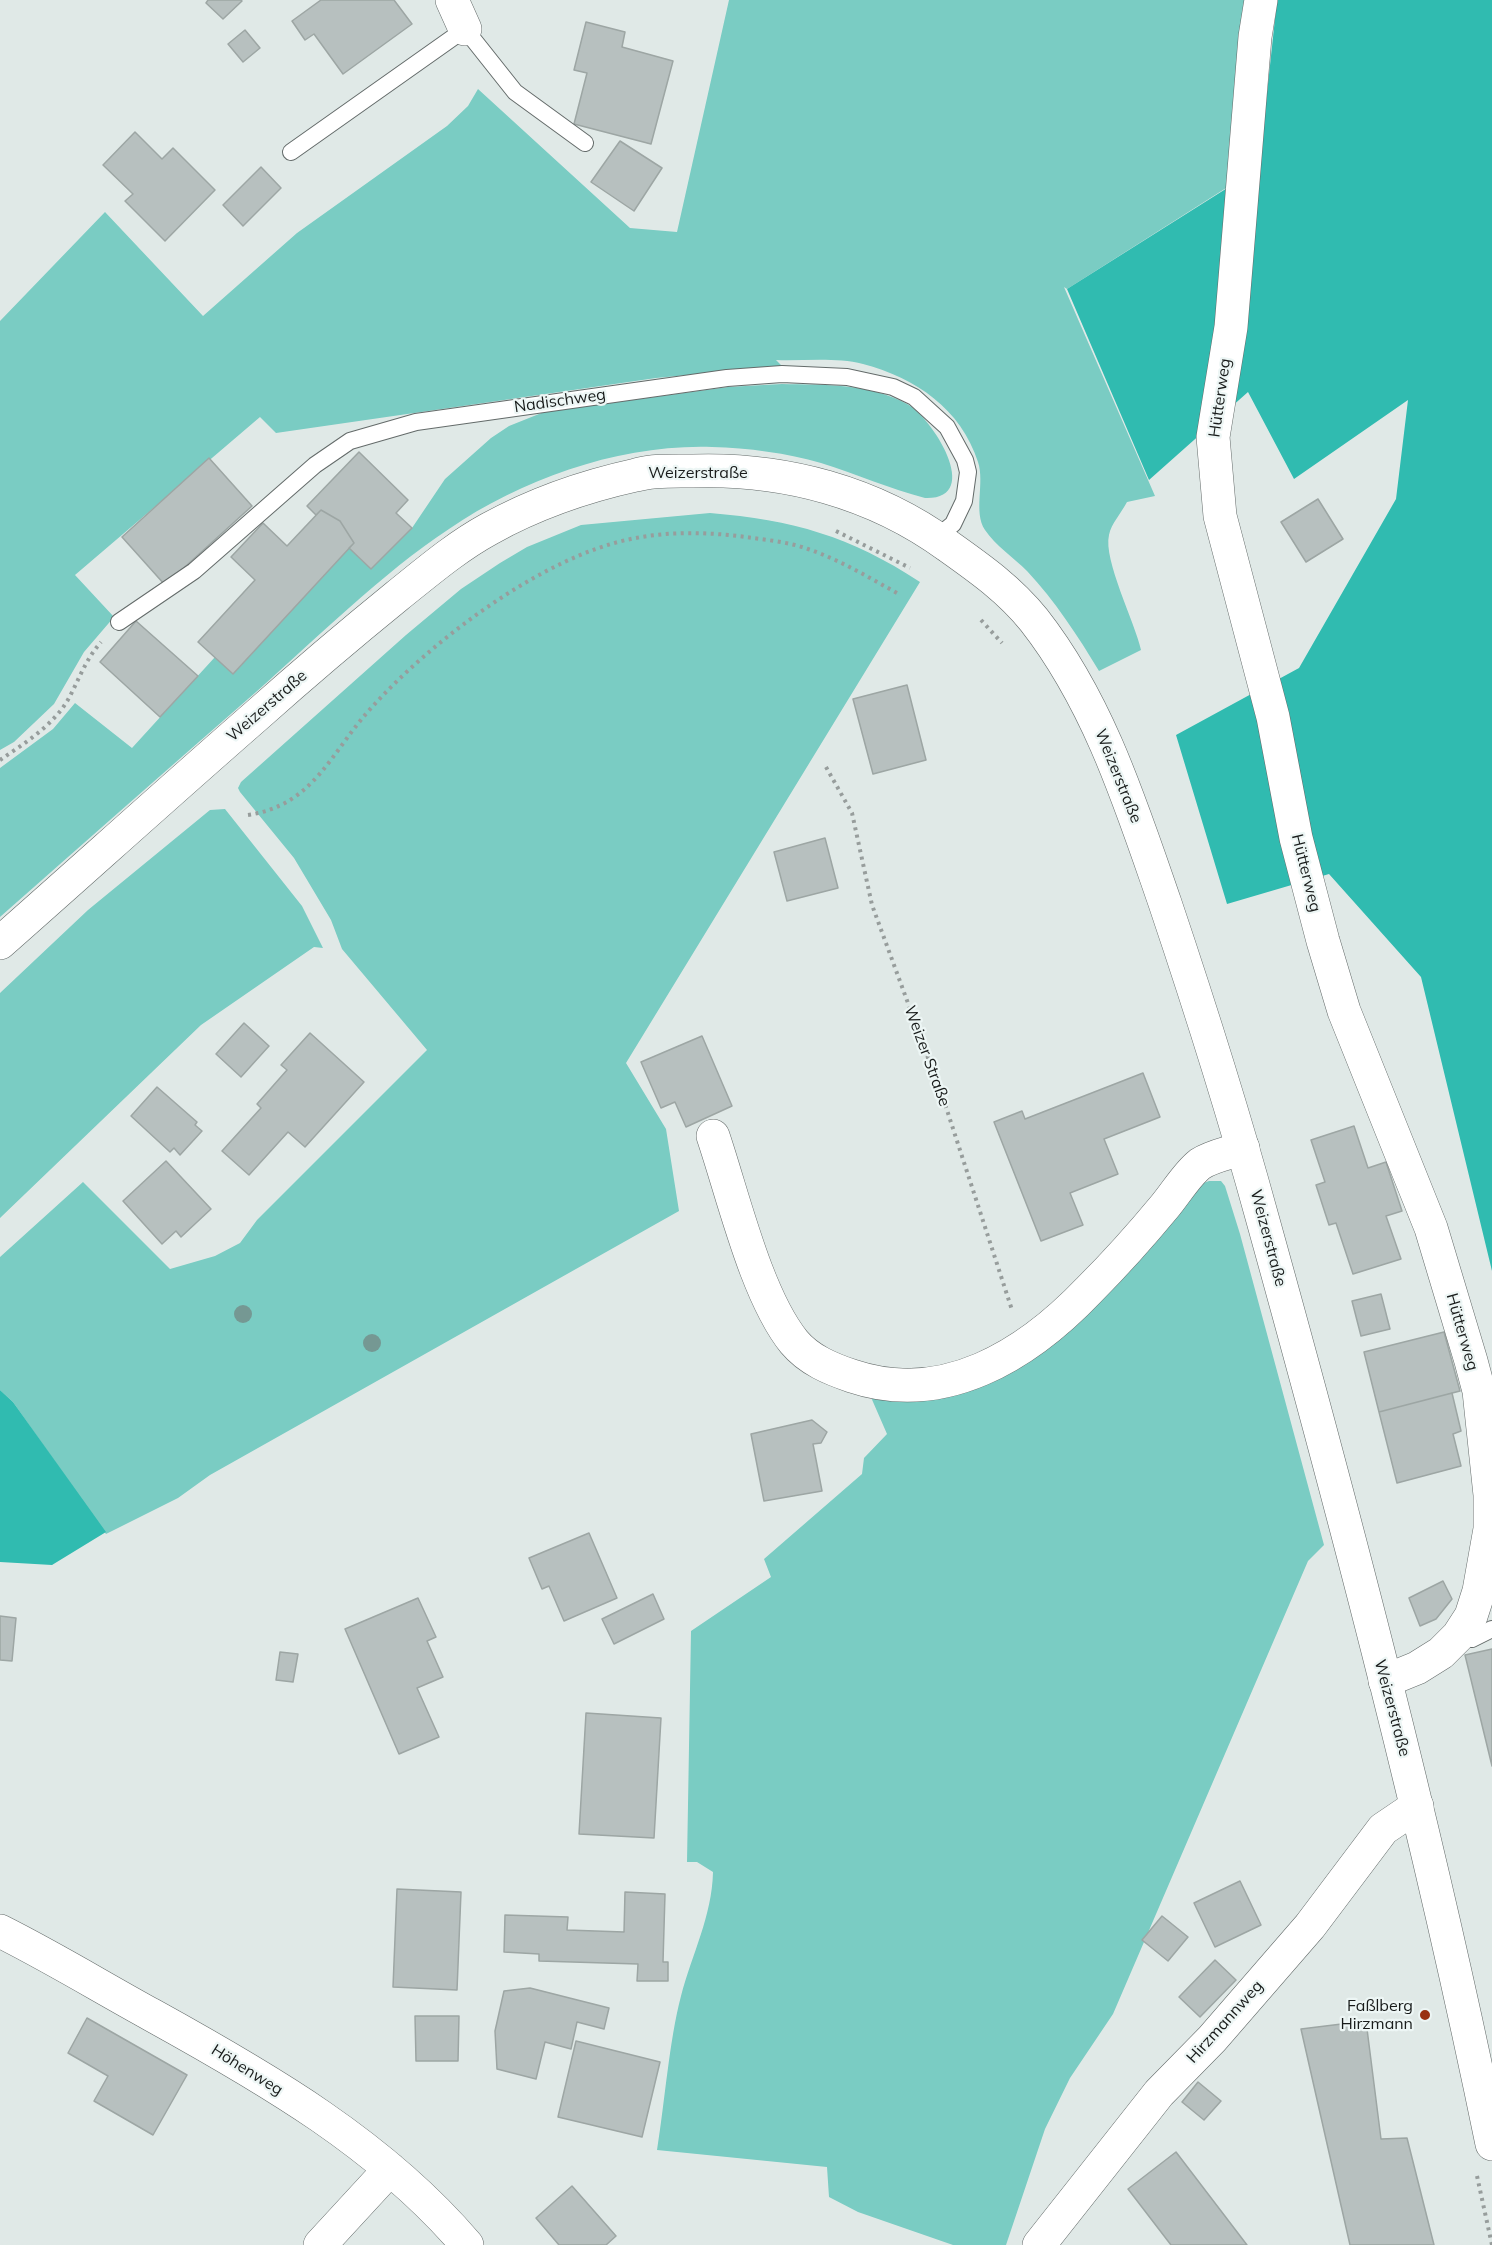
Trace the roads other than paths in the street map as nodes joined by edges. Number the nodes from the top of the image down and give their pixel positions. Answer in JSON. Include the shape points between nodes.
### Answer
{"nodes":[{"id":1,"x":452,"y":0,"type":"edge"},
{"id":2,"x":1261,"y":0,"type":"edge"},
{"id":3,"x":465,"y":29,"type":"junction"},
{"id":4,"x":585,"y":143,"type":"dead end"},
{"id":5,"x":291,"y":152,"type":"dead end"},
{"id":6,"x":945,"y":530,"type":"junction"},
{"id":7,"x":119,"y":622,"type":"road end"},
{"id":8,"x":0,"y":944,"type":"edge"},
{"id":9,"x":713,"y":1136,"type":"dead end"},
{"id":10,"x":1243,"y":1148,"type":"junction"},
{"id":11,"x":1492,"y":1629,"type":"edge"},
{"id":12,"x":1458,"y":1636,"type":"junction"},
{"id":13,"x":1385,"y":1681,"type":"junction"},
{"id":14,"x":1417,"y":1806,"type":"junction"},
{"id":15,"x":0,"y":1931,"type":"edge"},
{"id":16,"x":1492,"y":2144,"type":"edge"},
{"id":17,"x":390,"y":2169,"type":"junction"},
{"id":18,"x":320,"y":2245,"type":"edge"},
{"id":19,"x":467,"y":2245,"type":"edge"},
{"id":20,"x":1039,"y":2245,"type":"edge"}],
"edges":[{"from":1,"to":3,"type":"street"},
{"from":2,"to":12,"type":"street","name":"Hütterweg","via":[[1231,327],[1213,437],[1220,516],[1273,717],[1296,838],[1323,941],[1344,1011],[1431,1228],[1479,1391],[1490,1529],[1479,1591],[1471,1616]]},
{"from":3,"to":4,"type":"lane","via":[[515,92]]},
{"from":3,"to":5,"type":"lane"},
{"from":6,"to":7,"type":"lane","name":"Nadischweg","via":[[964,501],[965,460],[947,427],[914,397],[893,387],[847,377],[782,374],[692,382],[416,422],[350,441],[315,465],[195,571]]},
{"from":6,"to":8,"type":"street","name":"Weizerstraße","via":[[842,490],[788,477],[725,470],[644,472],[541,504],[488,529],[425,573],[337,645]]},
{"from":6,"to":10,"type":"street","name":"Weizerstraße","via":[[1036,622],[1082,695],[1118,770],[1137,823],[1198,998]]},
{"from":9,"to":10,"type":"street","via":[[770,1300],[795,1344],[835,1371],[880,1385],[935,1385],[982,1370],[1045,1332],[1088,1291],[1201,1164]]},
{"from":10,"to":13,"type":"street","name":"Weizerstraße"},
{"from":11,"to":12,"type":"lane","via":[[1472,1639]]},
{"from":12,"to":13,"type":"street","name":"Hütterweg","via":[[1417,1668]]},
{"from":13,"to":14,"type":"street","name":"Weizerstraße"},
{"from":14,"to":16,"type":"street","name":"Weizerstraße"},
{"from":14,"to":20,"type":"street","name":"Hirzmannweg","via":[[1383,1829],[1310,1926],[1212,2039],[1159,2093]]},
{"from":15,"to":17,"type":"street","name":"Höhenweg","via":[[218,2052],[343,2131]]},
{"from":17,"to":18,"type":"street"},
{"from":17,"to":19,"type":"street","name":"Höhenweg"}]}
